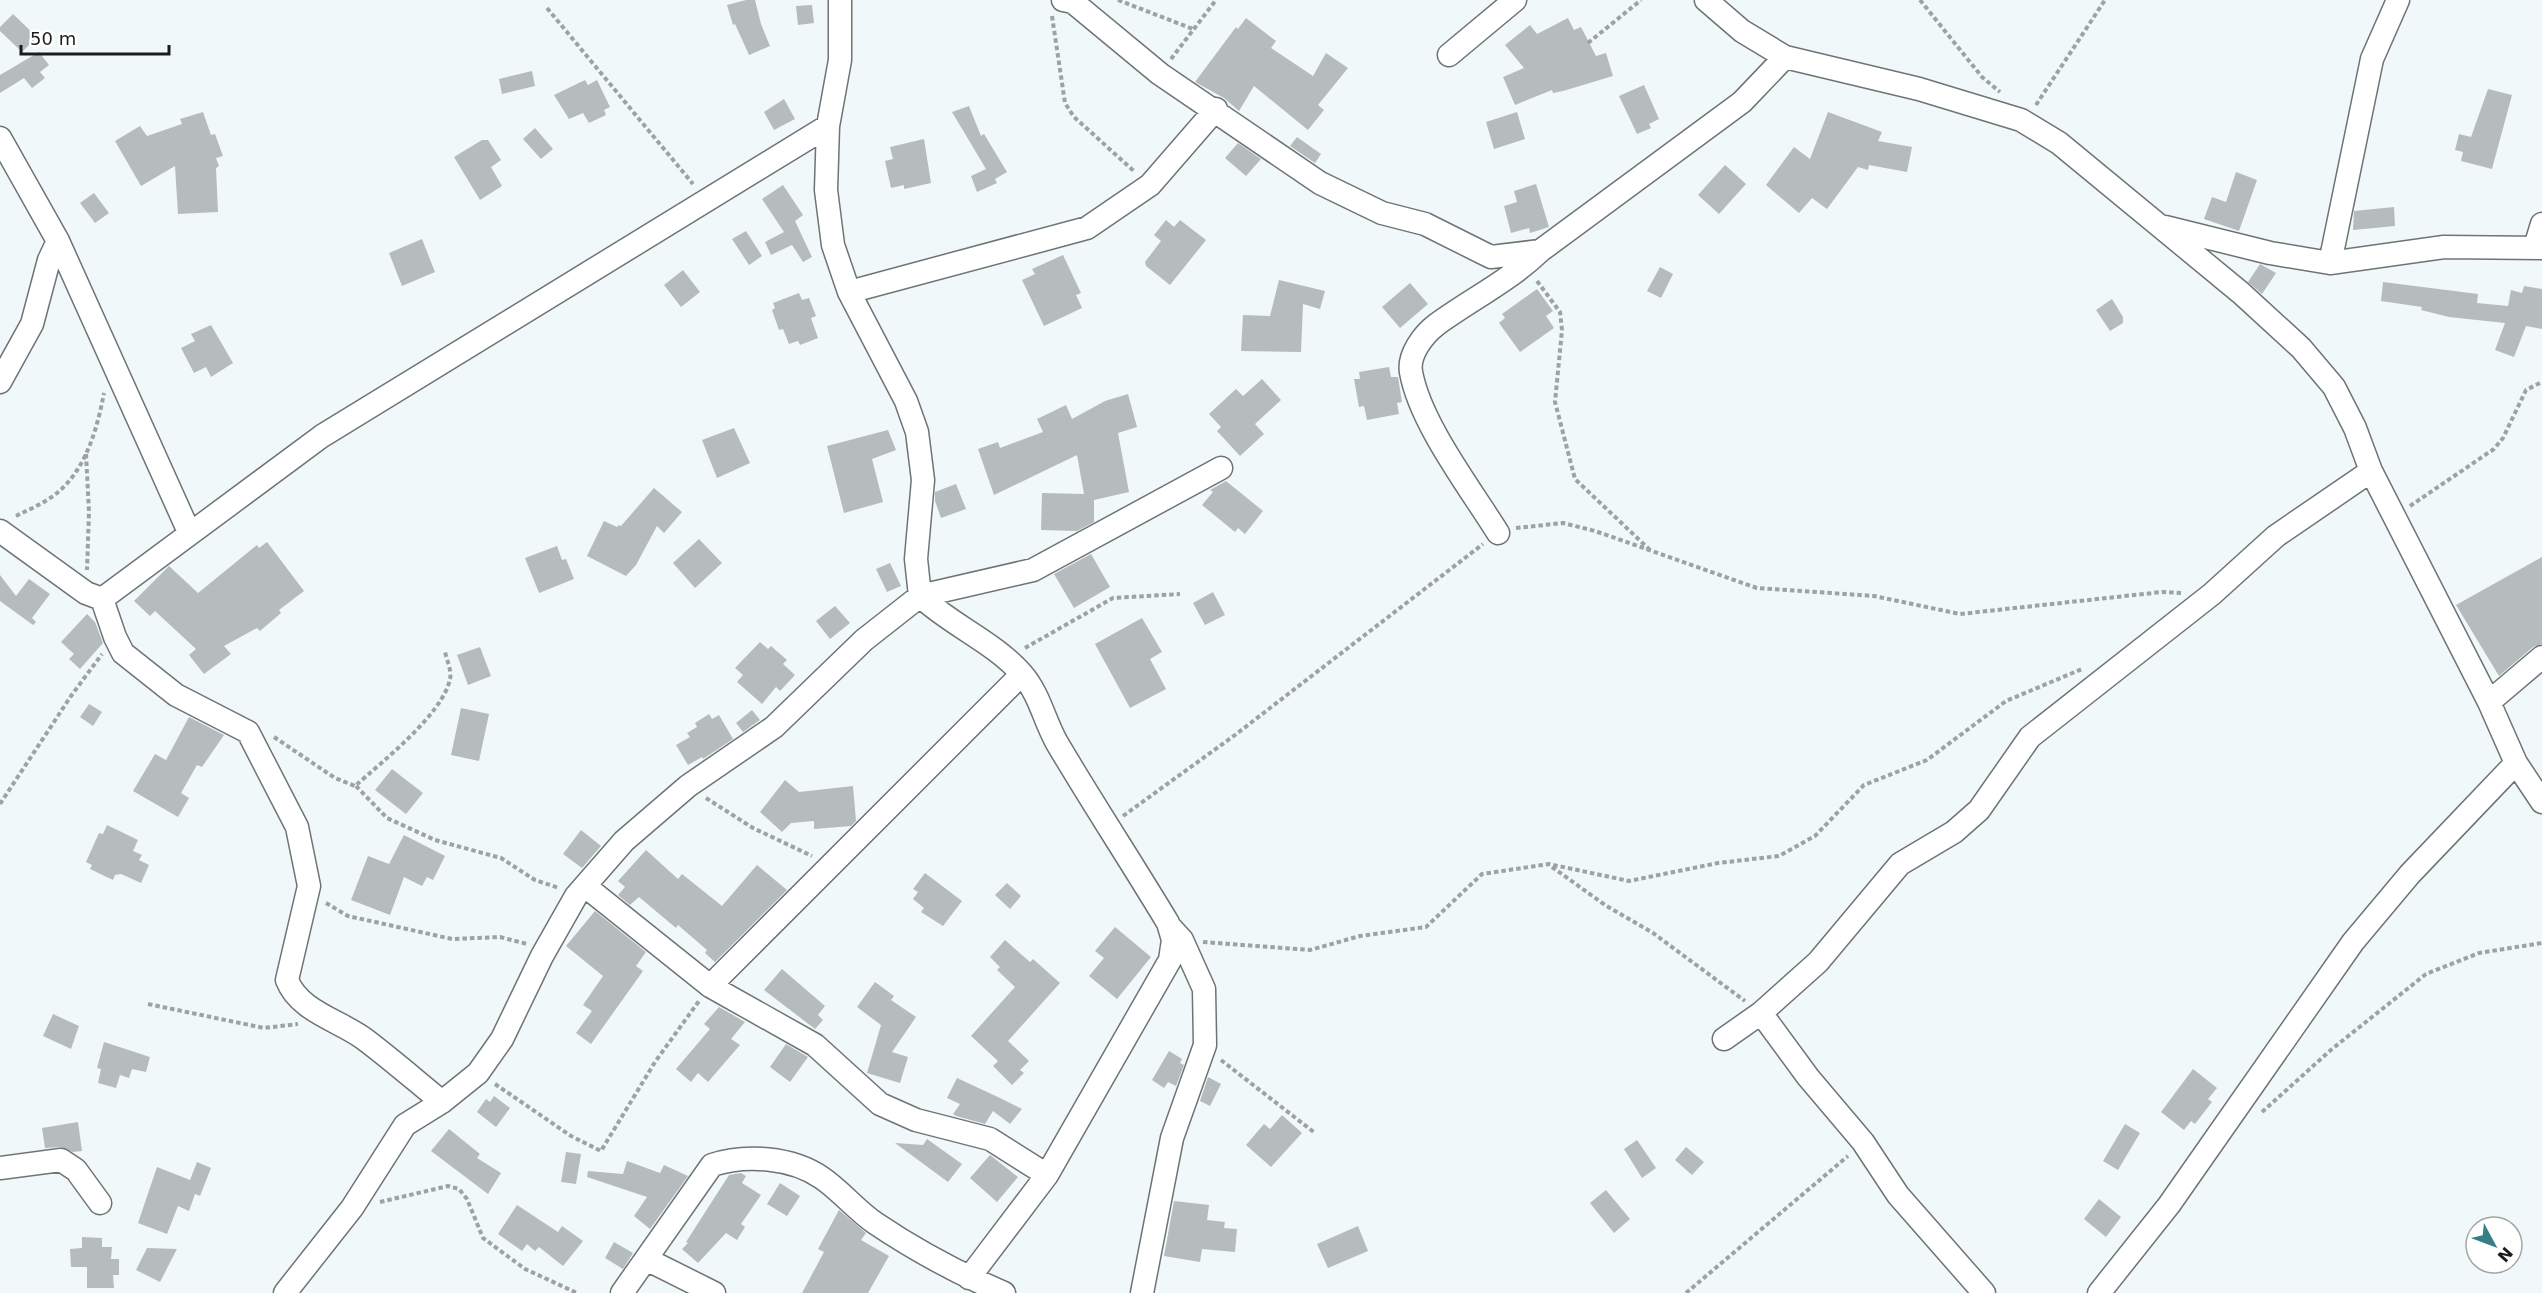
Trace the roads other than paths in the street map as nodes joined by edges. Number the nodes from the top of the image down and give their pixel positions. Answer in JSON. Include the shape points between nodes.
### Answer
{"nodes":[{"id":1,"x":840,"y":0,"type":"edge"},
{"id":2,"x":1515,"y":0,"type":"edge"},
{"id":3,"x":1706,"y":0,"type":"edge"},
{"id":4,"x":2398,"y":0,"type":"edge"},
{"id":5,"x":1057,"y":5,"type":"edge"},
{"id":6,"x":1449,"y":55,"type":"dead end"},
{"id":7,"x":1785,"y":57,"type":"junction"},
{"id":8,"x":1216,"y":109,"type":"junction"},
{"id":9,"x":828,"y":126,"type":"junction"},
{"id":10,"x":0,"y":138,"type":"edge"},
{"id":11,"x":2542,"y":224,"type":"edge"},
{"id":12,"x":2161,"y":226,"type":"junction"},
{"id":13,"x":58,"y":241,"type":"junction"},
{"id":14,"x":2539,"y":248,"type":"edge"},
{"id":15,"x":1532,"y":258,"type":"junction"},
{"id":16,"x":2330,"y":263,"type":"junction"},
{"id":17,"x":849,"y":292,"type":"junction"},
{"id":18,"x":0,"y":382,"type":"edge"},
{"id":19,"x":1221,"y":468,"type":"dead end"},
{"id":20,"x":2371,"y":471,"type":"junction"},
{"id":21,"x":4,"y":526,"type":"edge"},
{"id":22,"x":189,"y":532,"type":"junction"},
{"id":23,"x":1498,"y":533,"type":"road end"},
{"id":24,"x":94,"y":596,"type":"junction"},
{"id":25,"x":920,"y":596,"type":"junction"},
{"id":26,"x":2542,"y":657,"type":"edge"},
{"id":27,"x":1014,"y":666,"type":"junction"},
{"id":28,"x":2489,"y":702,"type":"junction"},
{"id":29,"x":2516,"y":763,"type":"junction"},
{"id":30,"x":2542,"y":802,"type":"edge"},
{"id":31,"x":580,"y":891,"type":"junction"},
{"id":32,"x":1175,"y":932,"type":"junction"},
{"id":33,"x":710,"y":986,"type":"junction"},
{"id":34,"x":1761,"y":1013,"type":"junction"},
{"id":35,"x":1724,"y":1039,"type":"dead end"},
{"id":36,"x":442,"y":1102,"type":"junction"},
{"id":37,"x":0,"y":1168,"type":"edge"},
{"id":38,"x":1047,"y":1176,"type":"junction"},
{"id":39,"x":100,"y":1203,"type":"dead end"},
{"id":40,"x":648,"y":1260,"type":"junction"},
{"id":41,"x":969,"y":1278,"type":"junction"},
{"id":42,"x":2107,"y":1288,"type":"edge"},
{"id":43,"x":285,"y":1293,"type":"edge"},
{"id":44,"x":622,"y":1293,"type":"edge"},
{"id":45,"x":714,"y":1293,"type":"edge"},
{"id":46,"x":1004,"y":1293,"type":"edge"},
{"id":47,"x":1143,"y":1293,"type":"edge"},
{"id":48,"x":1984,"y":1293,"type":"edge"}],
"edges":[{"from":1,"to":9,"type":"street","via":[[840,60]]},
{"from":2,"to":6,"type":"street"},
{"from":3,"to":7,"type":"street","via":[[1742,31]]},
{"from":4,"to":16,"type":"street","via":[[2372,59]]},
{"from":5,"to":8,"type":"street","via":[[1073,2],[1161,74]]},
{"from":7,"to":12,"type":"street","via":[[1919,89],[2021,120],[2059,143]]},
{"from":7,"to":15,"type":"street","via":[[1742,102]]},
{"from":8,"to":15,"type":"street","via":[[1320,183],[1382,213],[1425,224],[1491,257]]},
{"from":8,"to":17,"type":"street","via":[[1150,185],[1087,228]]},
{"from":9,"to":17,"type":"street","via":[[826,190],[833,244]]},
{"from":9,"to":22,"type":"street","via":[[322,436]]},
{"from":10,"to":13,"type":"street"},
{"from":11,"to":14,"type":"street"},
{"from":12,"to":16,"type":"street","via":[[2270,253]]},
{"from":12,"to":20,"type":"street","via":[[2301,348],[2334,387]]},
{"from":13,"to":18,"type":"street","via":[[32,324]]},
{"from":13,"to":22,"type":"street"},
{"from":14,"to":16,"type":"street","via":[[2444,247]]},
{"from":15,"to":23,"type":"street","via":[[1433,327],[1416,347],[1410,370],[1426,417]]},
{"from":17,"to":25,"type":"street","via":[[906,401],[917,432],[923,480],[916,559]]},
{"from":19,"to":25,"type":"street","via":[[1033,570]]},
{"from":20,"to":28,"type":"street"},
{"from":20,"to":34,"type":"street","via":[[2276,536],[2212,594],[2030,737],[1979,810],[1954,832],[1900,864],[1818,962]]},
{"from":21,"to":24,"type":"street"},
{"from":22,"to":24,"type":"street"},
{"from":24,"to":36,"type":"street","via":[[123,653],[176,695],[248,732],[297,828],[309,886],[287,981],[291,991],[362,1038]]},
{"from":25,"to":27,"type":"street","via":[[940,615]]},
{"from":25,"to":31,"type":"street","via":[[864,640],[774,727],[688,786],[624,841]]},
{"from":26,"to":28,"type":"street"},
{"from":27,"to":32,"type":"street","via":[[1038,696],[1056,741]]},
{"from":27,"to":33,"type":"street"},
{"from":28,"to":29,"type":"street"},
{"from":29,"to":30,"type":"street"},
{"from":29,"to":42,"type":"street","via":[[2410,874],[2353,942]]},
{"from":31,"to":33,"type":"street"},
{"from":31,"to":36,"type":"street","via":[[542,956],[502,1039],[478,1073]]},
{"from":32,"to":38,"type":"street","via":[[1170,960]]},
{"from":32,"to":47,"type":"street","via":[[1204,989],[1205,1045],[1172,1138]]},
{"from":33,"to":38,"type":"street","via":[[815,1045],[880,1104],[916,1120],[990,1139]]},
{"from":34,"to":35,"type":"street"},
{"from":34,"to":48,"type":"street","via":[[1863,1143],[1898,1195]]},
{"from":36,"to":43,"type":"street","via":[[405,1125],[352,1208]]},
{"from":37,"to":39,"type":"street","via":[[61,1160],[76,1170]]},
{"from":38,"to":41,"type":"street"},
{"from":40,"to":41,"type":"street","via":[[712,1165],[731,1159],[763,1160],[795,1164],[822,1177],[874,1222]]},
{"from":40,"to":44,"type":"street"},
{"from":40,"to":45,"type":"street"},
{"from":41,"to":46,"type":"street"}]}
